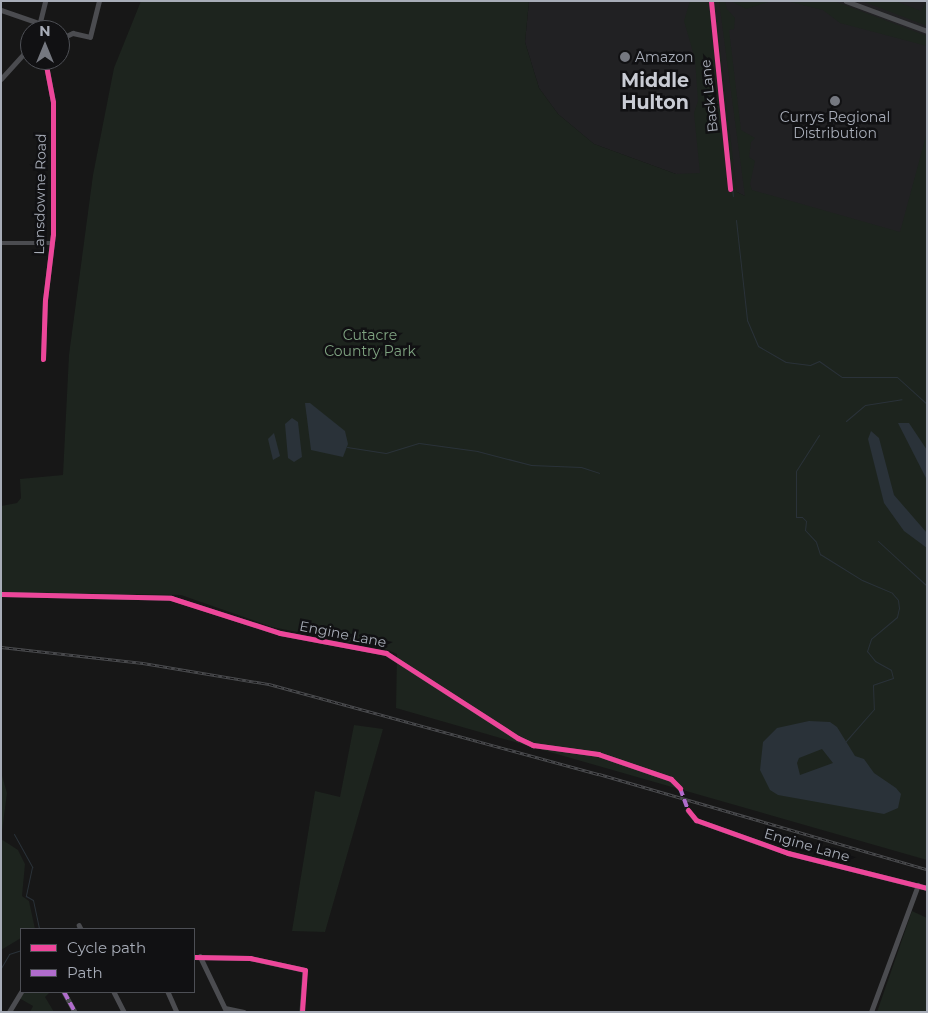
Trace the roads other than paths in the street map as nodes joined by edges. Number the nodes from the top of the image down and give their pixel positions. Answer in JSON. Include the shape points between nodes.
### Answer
{"nodes":[{"id":1,"x":45,"y":1,"type":"edge"},
{"id":2,"x":99,"y":1,"type":"edge"},
{"id":3,"x":846,"y":1,"type":"edge"},
{"id":4,"x":1,"y":10,"type":"edge"},
{"id":5,"x":30,"y":20,"type":"edge"},
{"id":6,"x":40,"y":20,"type":"edge"},
{"id":7,"x":927,"y":31,"type":"edge"},
{"id":8,"x":70,"y":34,"type":"edge"},
{"id":9,"x":20,"y":58,"type":"edge"},
{"id":10,"x":47,"y":70,"type":"edge"},
{"id":11,"x":1,"y":80,"type":"edge"},
{"id":12,"x":1,"y":243,"type":"edge"},
{"id":13,"x":52,"y":243,"type":"junction"},
{"id":14,"x":43,"y":359,"type":"dead end"},
{"id":15,"x":1,"y":594,"type":"edge"},
{"id":16,"x":680,"y":788,"type":"dead end"},
{"id":17,"x":688,"y":810,"type":"dead end"},
{"id":18,"x":918,"y":885,"type":"junction"},
{"id":19,"x":927,"y":888,"type":"edge"},
{"id":20,"x":200,"y":956,"type":"junction"},
{"id":21,"x":195,"y":957,"type":"edge"},
{"id":22,"x":20,"y":993,"type":"edge"},
{"id":23,"x":65,"y":993,"type":"edge"},
{"id":24,"x":114,"y":993,"type":"edge"},
{"id":25,"x":168,"y":993,"type":"edge"},
{"id":26,"x":9,"y":1012,"type":"edge"},
{"id":27,"x":75,"y":1012,"type":"edge"},
{"id":28,"x":124,"y":1012,"type":"edge"},
{"id":29,"x":177,"y":1012,"type":"edge"},
{"id":30,"x":244,"y":1012,"type":"edge"},
{"id":31,"x":302,"y":1012,"type":"edge"},
{"id":32,"x":871,"y":1012,"type":"edge"}],
"edges":[{"from":1,"to":6,"type":"street"},
{"from":2,"to":8,"type":"street","via":[[90,36]]},
{"from":3,"to":7,"type":"street"},
{"from":4,"to":5,"type":"street"},
{"from":9,"to":11,"type":"street"},
{"from":10,"to":13,"type":"street","name":"Lansdowne Road","via":[[53,102]]},
{"from":12,"to":13,"type":"street"},
{"from":13,"to":14,"type":"street","name":"Lansdowne Road","via":[[45,300]]},
{"from":15,"to":16,"type":"street","name":"Engine Lane","via":[[171,598],[280,633],[386,653],[533,745],[598,754],[671,779]]},
{"from":17,"to":18,"type":"street","name":"Engine Lane","via":[[696,820],[788,853]]},
{"from":18,"to":19,"type":"street","name":"Engine Lane"},
{"from":18,"to":32,"type":"street"},
{"from":20,"to":21,"type":"street"},
{"from":20,"to":30,"type":"street","via":[[225,1008]]},
{"from":20,"to":31,"type":"street","via":[[250,958],[305,970]]},
{"from":22,"to":26,"type":"street"},
{"from":23,"to":27,"type":"street"},
{"from":24,"to":28,"type":"street"},
{"from":25,"to":29,"type":"street"}]}
